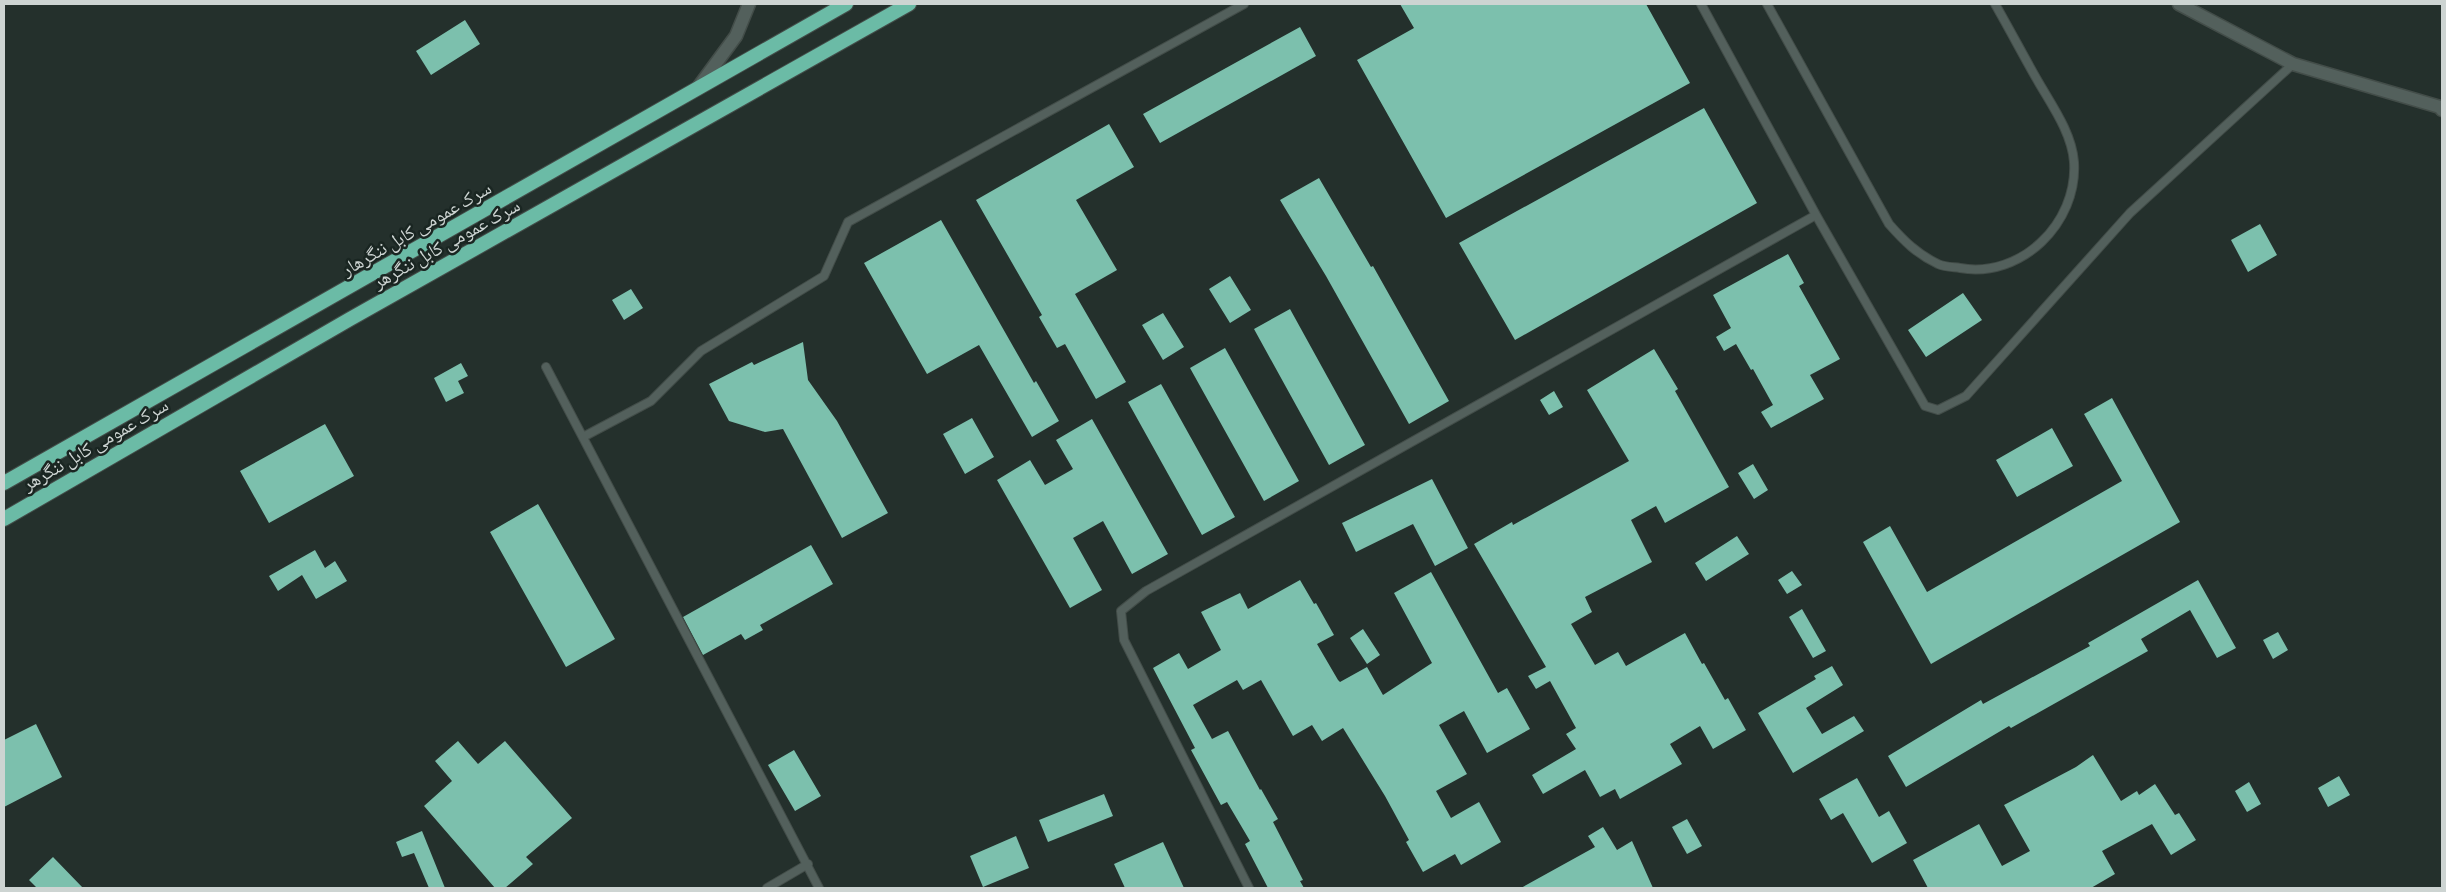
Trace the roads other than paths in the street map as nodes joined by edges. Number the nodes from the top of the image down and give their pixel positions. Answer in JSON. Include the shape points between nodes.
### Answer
{"nodes":[{"id":1,"x":749,"y":4,"type":"edge"},
{"id":2,"x":846,"y":4,"type":"edge"},
{"id":3,"x":910,"y":4,"type":"edge"},
{"id":4,"x":1244,"y":4,"type":"edge"},
{"id":5,"x":1701,"y":4,"type":"edge"},
{"id":6,"x":1767,"y":4,"type":"edge"},
{"id":7,"x":1995,"y":4,"type":"edge"},
{"id":8,"x":2179,"y":4,"type":"edge"},
{"id":9,"x":2293,"y":64,"type":"junction"},
{"id":10,"x":696,"y":90,"type":"junction"},
{"id":11,"x":2442,"y":110,"type":"edge"},
{"id":12,"x":1816,"y":215,"type":"junction"},
{"id":13,"x":546,"y":366,"type":"dead end"},
{"id":14,"x":583,"y":437,"type":"junction"},
{"id":15,"x":4,"y":483,"type":"edge"},
{"id":16,"x":4,"y":518,"type":"edge"},
{"id":17,"x":808,"y":864,"type":"junction"},
{"id":18,"x":767,"y":888,"type":"edge"},
{"id":19,"x":819,"y":888,"type":"edge"},
{"id":20,"x":1249,"y":888,"type":"edge"}],
"edges":[{"from":1,"to":10,"type":"street","via":[[736,36]]},
{"from":2,"to":10,"type":"highway","name":"سرک عمومی کابل ننگرهار"},
{"from":3,"to":16,"type":"highway","name":"سرک عمومی کابل ننگرهر"},
{"from":4,"to":14,"type":"lane","via":[[848,222],[824,276],[701,350],[652,401]]},
{"from":5,"to":12,"type":"lane"},
{"from":6,"to":7,"type":"lane","via":[[1889,224],[1911,248],[1940,265],[1973,271],[2006,265],[2035,250],[2057,225],[2071,195],[2074,162],[2065,130]]},
{"from":8,"to":9,"type":"street"},
{"from":9,"to":11,"type":"street"},
{"from":9,"to":12,"type":"lane","via":[[2130,213],[1966,396],[1938,410],[1925,406]]},
{"from":10,"to":15,"type":"highway","name":"سرک عمومی کابل ننگرهار"},
{"from":12,"to":20,"type":"lane","via":[[1146,591],[1121,611],[1124,640]]},
{"from":13,"to":14,"type":"lane"},
{"from":14,"to":17,"type":"lane"},
{"from":17,"to":18,"type":"lane"},
{"from":17,"to":19,"type":"lane"}]}
